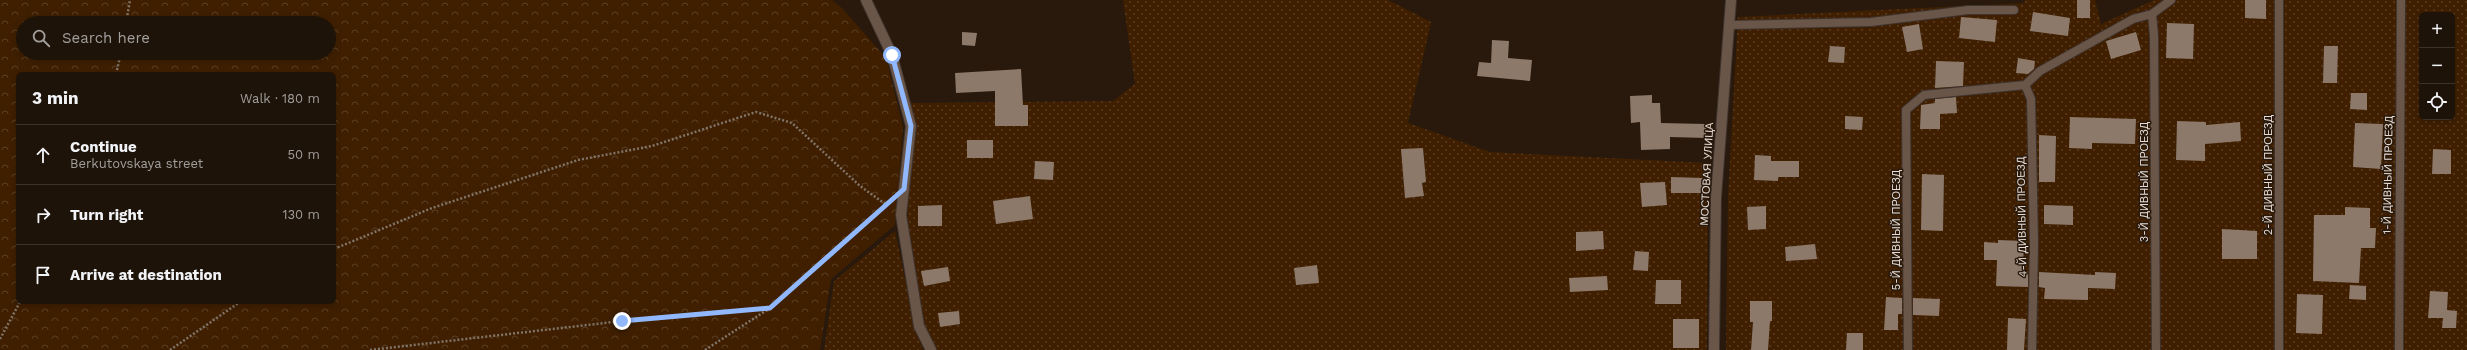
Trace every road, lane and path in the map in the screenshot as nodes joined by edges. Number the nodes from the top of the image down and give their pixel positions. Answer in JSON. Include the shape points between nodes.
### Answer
{"nodes":[{"id":1,"x":130,"y":0,"type":"edge"},
{"id":2,"x":866,"y":0,"type":"edge"},
{"id":3,"x":1731,"y":0,"type":"edge"},
{"id":4,"x":2171,"y":0,"type":"edge"},
{"id":5,"x":2279,"y":0,"type":"edge"},
{"id":6,"x":2401,"y":0,"type":"edge"},
{"id":7,"x":2014,"y":10,"type":"dead end"},
{"id":8,"x":2152,"y":14,"type":"junction"},
{"id":9,"x":127,"y":16,"type":"edge"},
{"id":10,"x":1730,"y":25,"type":"junction"},
{"id":11,"x":119,"y":60,"type":"edge"},
{"id":12,"x":116,"y":72,"type":"edge"},
{"id":13,"x":2025,"y":85,"type":"junction"},
{"id":14,"x":904,"y":189,"type":"junction"},
{"id":15,"x":887,"y":205,"type":"junction"},
{"id":16,"x":901,"y":215,"type":"junction"},
{"id":17,"x":336,"y":248,"type":"edge"},
{"id":18,"x":19,"y":304,"type":"edge"},
{"id":19,"x":237,"y":304,"type":"edge"},
{"id":20,"x":770,"y":308,"type":"junction"},
{"id":21,"x":0,"y":339,"type":"edge"},
{"id":22,"x":170,"y":350,"type":"edge"},
{"id":23,"x":370,"y":350,"type":"edge"},
{"id":24,"x":705,"y":350,"type":"edge"},
{"id":25,"x":931,"y":350,"type":"edge"},
{"id":26,"x":1714,"y":350,"type":"edge"},
{"id":27,"x":1908,"y":350,"type":"edge"},
{"id":28,"x":2032,"y":350,"type":"edge"},
{"id":29,"x":2156,"y":350,"type":"edge"},
{"id":30,"x":2279,"y":350,"type":"edge"},
{"id":31,"x":2399,"y":350,"type":"edge"}],
"edges":[{"from":1,"to":9,"type":"path"},
{"from":2,"to":14,"type":"street","via":[[892,55],[911,126]]},
{"from":3,"to":10,"type":"street","name":"МОСТОВАЯ УЛИЦА"},
{"from":4,"to":8,"type":"lane"},
{"from":5,"to":30,"type":"lane","name":"2-Й ДИВНЫЙ ПРОЕЗД"},
{"from":6,"to":31,"type":"lane","name":"1-Й ДИВНЫЙ ПРОЕЗД"},
{"from":7,"to":10,"type":"lane","via":[[1968,10],[1871,22]]},
{"from":8,"to":13,"type":"lane","via":[[2133,19],[2040,71]]},
{"from":8,"to":29,"type":"lane","name":"3-Й ДИВНЫЙ ПРОЕЗД"},
{"from":10,"to":26,"type":"street","name":"МОСТОВАЯ УЛИЦА","via":[[1716,197]]},
{"from":11,"to":12,"type":"path"},
{"from":13,"to":27,"type":"lane","name":"5-Й ДИВНЫЙ ПРОЕЗД","via":[[1924,95],[1906,110]]},
{"from":13,"to":28,"type":"lane","name":"4-Й ДИВНЫЙ ПРОЕЗД","via":[[2031,100],[2034,243]]},
{"from":14,"to":15,"type":"path"},
{"from":14,"to":16,"type":"street"},
{"from":15,"to":16,"type":"path"},
{"from":15,"to":17,"type":"path","via":[[860,186],[792,123],[756,112],[652,146],[578,160],[432,208]]},
{"from":15,"to":20,"type":"path"},
{"from":16,"to":25,"type":"street","via":[[919,326]]},
{"from":18,"to":21,"type":"path"},
{"from":19,"to":22,"type":"path"},
{"from":20,"to":23,"type":"path","via":[[614,321]]},
{"from":20,"to":24,"type":"path"}]}
